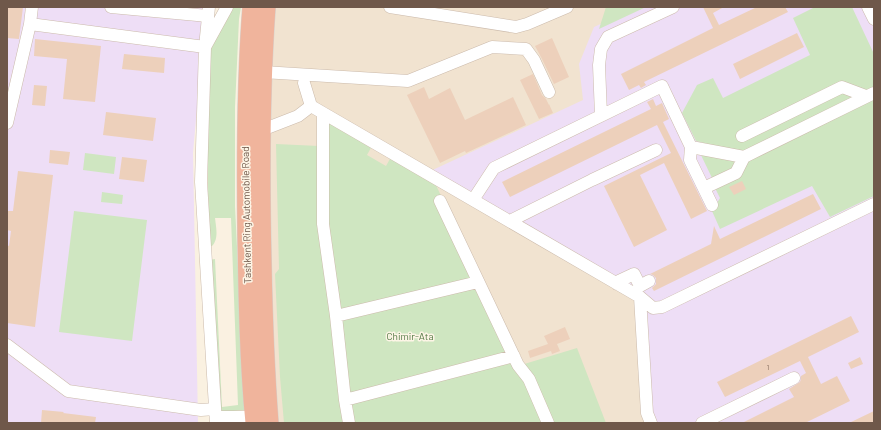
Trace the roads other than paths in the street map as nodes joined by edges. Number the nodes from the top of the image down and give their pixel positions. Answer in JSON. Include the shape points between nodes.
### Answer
{"nodes":[{"id":1,"x":32,"y":7,"type":"edge"},
{"id":2,"x":111,"y":7,"type":"edge"},
{"id":3,"x":227,"y":7,"type":"edge"},
{"id":4,"x":251,"y":7,"type":"edge"},
{"id":5,"x":267,"y":7,"type":"edge"},
{"id":6,"x":390,"y":7,"type":"edge"},
{"id":7,"x":567,"y":7,"type":"edge"},
{"id":8,"x":673,"y":7,"type":"edge"},
{"id":9,"x":868,"y":7,"type":"edge"},
{"id":10,"x":209,"y":11,"type":"edge"},
{"id":11,"x":874,"y":19,"type":"edge"},
{"id":12,"x":30,"y":24,"type":"junction"},
{"id":13,"x":205,"y":47,"type":"junction"},
{"id":14,"x":263,"y":72,"type":"junction"},
{"id":15,"x":304,"y":83,"type":"dead end"},
{"id":16,"x":549,"y":92,"type":"dead end"},
{"id":17,"x":870,"y":94,"type":"edge"},
{"id":18,"x":311,"y":106,"type":"junction"},
{"id":19,"x":323,"y":113,"type":"junction"},
{"id":20,"x":602,"y":115,"type":"junction"},
{"id":21,"x":7,"y":124,"type":"edge"},
{"id":22,"x":262,"y":130,"type":"junction"},
{"id":23,"x":742,"y":136,"type":"dead end"},
{"id":24,"x":690,"y":147,"type":"junction"},
{"id":25,"x":656,"y":150,"type":"dead end"},
{"id":26,"x":744,"y":157,"type":"junction"},
{"id":27,"x":704,"y":188,"type":"junction"},
{"id":28,"x":473,"y":200,"type":"junction"},
{"id":29,"x":440,"y":201,"type":"dead end"},
{"id":30,"x":874,"y":204,"type":"edge"},
{"id":31,"x":712,"y":205,"type":"dead end"},
{"id":32,"x":510,"y":221,"type":"junction"},
{"id":33,"x":478,"y":282,"type":"junction"},
{"id":34,"x":649,"y":282,"type":"dead end"},
{"id":35,"x":617,"y":284,"type":"junction"},
{"id":36,"x":640,"y":296,"type":"junction"},
{"id":37,"x":336,"y":316,"type":"junction"},
{"id":38,"x":7,"y":345,"type":"edge"},
{"id":39,"x":514,"y":356,"type":"junction"},
{"id":40,"x":794,"y":378,"type":"dead end"},
{"id":41,"x":260,"y":394,"type":"junction"},
{"id":42,"x":345,"y":400,"type":"junction"},
{"id":43,"x":215,"y":416,"type":"edge"},
{"id":44,"x":254,"y":420,"type":"edge"},
{"id":45,"x":270,"y":423,"type":"edge"},
{"id":46,"x":349,"y":423,"type":"edge"},
{"id":47,"x":548,"y":423,"type":"edge"},
{"id":48,"x":651,"y":423,"type":"edge"},
{"id":49,"x":702,"y":423,"type":"edge"}],
"edges":[{"from":1,"to":12,"type":"lane"},
{"from":2,"to":10,"type":"lane"},
{"from":3,"to":13,"type":"lane"},
{"from":4,"to":41,"type":"highway","name":"Tashkent Ring Automobile Road","via":[[246,85],[247,306]]},
{"from":5,"to":14,"type":"highway","name":"Tashkent Ring Automobile Road"},
{"from":6,"to":7,"type":"lane","via":[[516,27]]},
{"from":8,"to":20,"type":"lane","via":[[608,37],[601,49],[599,65]]},
{"from":9,"to":11,"type":"lane"},
{"from":10,"to":13,"type":"lane"},
{"from":12,"to":13,"type":"lane"},
{"from":12,"to":21,"type":"lane"},
{"from":13,"to":43,"type":"lane","via":[[201,182]]},
{"from":14,"to":16,"type":"lane","via":[[408,81],[492,46],[526,49]]},
{"from":14,"to":22,"type":"highway","name":"Tashkent Ring Automobile Road"},
{"from":15,"to":18,"type":"lane"},
{"from":17,"to":23,"type":"lane","via":[[842,86]]},
{"from":17,"to":26,"type":"lane"},
{"from":18,"to":19,"type":"lane"},
{"from":18,"to":22,"type":"lane","via":[[298,116]]},
{"from":19,"to":28,"type":"lane"},
{"from":19,"to":37,"type":"lane","via":[[324,224]]},
{"from":20,"to":24,"type":"lane","via":[[662,86]]},
{"from":20,"to":28,"type":"lane","via":[[494,168]]},
{"from":22,"to":41,"type":"highway","name":"Tashkent Ring Automobile Road","via":[[264,295]]},
{"from":24,"to":26,"type":"lane"},
{"from":24,"to":27,"type":"lane","via":[[690,160]]},
{"from":25,"to":32,"type":"lane"},
{"from":26,"to":27,"type":"lane","via":[[736,173]]},
{"from":27,"to":31,"type":"lane"},
{"from":28,"to":32,"type":"lane"},
{"from":29,"to":33,"type":"lane"},
{"from":30,"to":36,"type":"lane","via":[[662,307],[653,308]]},
{"from":32,"to":35,"type":"lane"},
{"from":33,"to":37,"type":"lane"},
{"from":33,"to":39,"type":"lane"},
{"from":34,"to":35,"type":"lane","via":[[640,286],[634,274]]},
{"from":35,"to":36,"type":"lane"},
{"from":36,"to":48,"type":"lane","via":[[647,413]]},
{"from":37,"to":42,"type":"lane"},
{"from":38,"to":43,"type":"lane","via":[[68,391],[201,410]]},
{"from":39,"to":42,"type":"lane"},
{"from":39,"to":47,"type":"lane","via":[[530,379]]},
{"from":40,"to":49,"type":"lane"},
{"from":41,"to":44,"type":"highway","name":"Tashkent Ring Automobile Road"},
{"from":41,"to":45,"type":"highway","name":"Tashkent Ring Automobile Road"},
{"from":42,"to":46,"type":"lane"},
{"from":43,"to":44,"type":"lane"}]}
